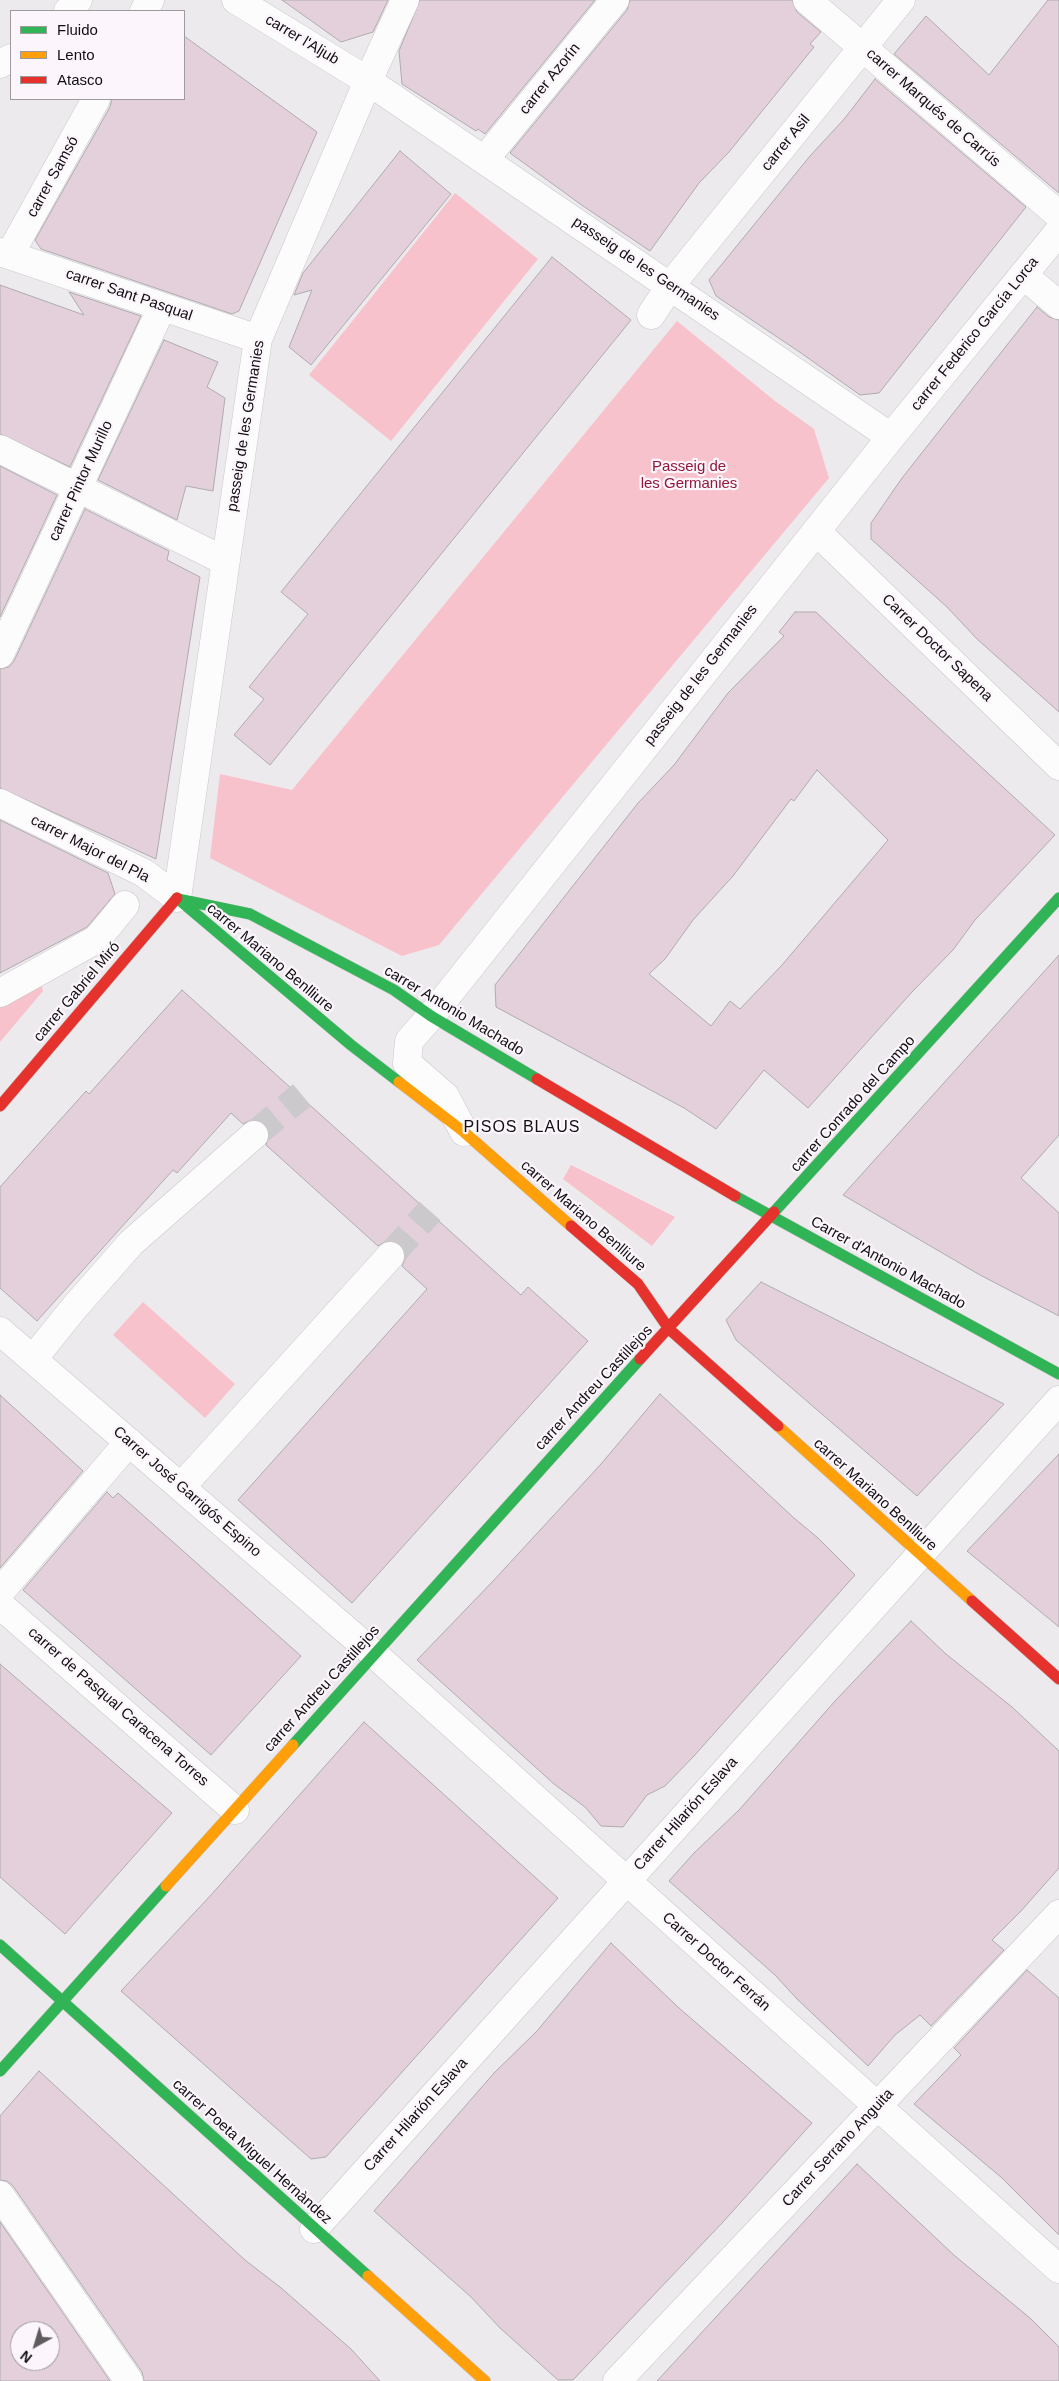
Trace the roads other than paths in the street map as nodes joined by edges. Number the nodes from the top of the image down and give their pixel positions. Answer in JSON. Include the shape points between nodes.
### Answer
{"nodes":[{"id":1,"x":78,"y":0,"type":"edge"},
{"id":2,"x":236,"y":0,"type":"edge"},
{"id":3,"x":405,"y":0,"type":"edge"},
{"id":4,"x":615,"y":0,"type":"edge"},
{"id":5,"x":807,"y":0,"type":"edge"},
{"id":6,"x":901,"y":0,"type":"edge"},
{"id":7,"x":69,"y":10,"type":"edge"},
{"id":8,"x":862,"y":48,"type":"junction"},
{"id":9,"x":368,"y":81,"type":"junction"},
{"id":10,"x":95,"y":100,"type":"edge"},
{"id":11,"x":485,"y":159,"type":"junction"},
{"id":12,"x":1059,"y":215,"type":"edge"},
{"id":13,"x":1059,"y":230,"type":"edge"},
{"id":14,"x":5,"y":253,"type":"edge"},
{"id":15,"x":1023,"y":275,"type":"junction"},
{"id":16,"x":670,"y":286,"type":"junction"},
{"id":17,"x":1059,"y":305,"type":"edge"},
{"id":18,"x":162,"y":307,"type":"junction"},
{"id":19,"x":652,"y":315,"type":"dead end"},
{"id":20,"x":258,"y":338,"type":"junction"},
{"id":21,"x":891,"y":437,"type":"junction"},
{"id":22,"x":0,"y":449,"type":"edge"},
{"id":23,"x":78,"y":487,"type":"junction"},
{"id":24,"x":816,"y":531,"type":"junction"},
{"id":25,"x":225,"y":560,"type":"junction"},
{"id":26,"x":0,"y":654,"type":"edge"},
{"id":27,"x":1059,"y":766,"type":"edge"},
{"id":28,"x":0,"y":803,"type":"edge"},
{"id":29,"x":177,"y":898,"type":"junction"},
{"id":30,"x":1059,"y":898,"type":"edge"},
{"id":31,"x":125,"y":905,"type":"dead end"},
{"id":32,"x":0,"y":993,"type":"edge"},
{"id":33,"x":431,"y":1016,"type":"junction"},
{"id":34,"x":0,"y":1106,"type":"edge"},
{"id":35,"x":464,"y":1132,"type":"junction"},
{"id":36,"x":254,"y":1134,"type":"tunnel mouth"},
{"id":37,"x":702,"y":1178,"type":"joint"},
{"id":38,"x":771,"y":1216,"type":"junction"},
{"id":39,"x":390,"y":1256,"type":"tunnel mouth"},
{"id":40,"x":669,"y":1329,"type":"junction"},
{"id":41,"x":0,"y":1331,"type":"edge"},
{"id":42,"x":33,"y":1359,"type":"junction"},
{"id":43,"x":1059,"y":1374,"type":"edge"},
{"id":44,"x":1059,"y":1400,"type":"edge"},
{"id":45,"x":129,"y":1442,"type":"junction"},
{"id":46,"x":181,"y":1487,"type":"junction"},
{"id":47,"x":920,"y":1555,"type":"junction"},
{"id":48,"x":0,"y":1592,"type":"edge"},
{"id":49,"x":0,"y":1605,"type":"edge"},
{"id":50,"x":374,"y":1654,"type":"junction"},
{"id":51,"x":1059,"y":1679,"type":"edge"},
{"id":52,"x":235,"y":1810,"type":"junction"},
{"id":53,"x":626,"y":1881,"type":"junction"},
{"id":54,"x":1059,"y":1914,"type":"edge"},
{"id":55,"x":0,"y":1945,"type":"edge"},
{"id":56,"x":63,"y":2000,"type":"junction"},
{"id":57,"x":0,"y":2071,"type":"edge"},
{"id":58,"x":878,"y":2107,"type":"junction"},
{"id":59,"x":0,"y":2195,"type":"edge"},
{"id":60,"x":314,"y":2228,"type":"junction"},
{"id":61,"x":1059,"y":2269,"type":"edge"},
{"id":62,"x":128,"y":2381,"type":"edge"},
{"id":63,"x":485,"y":2381,"type":"edge"},
{"id":64,"x":617,"y":2381,"type":"edge"}],
"edges":[{"from":1,"to":7,"type":"street"},
{"from":2,"to":9,"type":"street","name":"carrer l'Aljub"},
{"from":3,"to":9,"type":"street"},
{"from":4,"to":11,"type":"street","name":"carrer Azorín"},
{"from":5,"to":8,"type":"street","name":"carrer Marqués de Carrús"},
{"from":6,"to":8,"type":"street","name":"carrer Asil"},
{"from":8,"to":12,"type":"street","name":"carrer Marqués de Carrús"},
{"from":8,"to":16,"type":"street","name":"carrer Asil"},
{"from":9,"to":11,"type":"street","name":"passeig de les Germanies"},
{"from":9,"to":20,"type":"street","name":"passeig de les Germanies"},
{"from":10,"to":14,"type":"street","name":"carrer Samsó"},
{"from":11,"to":16,"type":"street","name":"passeig de les Germanies"},
{"from":13,"to":15,"type":"street","name":"carrer Federico García Lorca"},
{"from":14,"to":18,"type":"street","name":"carrer Sant Pasqual"},
{"from":15,"to":17,"type":"street"},
{"from":15,"to":21,"type":"street","name":"carrer Federico García Lorca"},
{"from":16,"to":19,"type":"street","name":"carrer Asil"},
{"from":16,"to":21,"type":"street","name":"passeig de les Germanies"},
{"from":18,"to":20,"type":"street","name":"carrer Sant Pasqual"},
{"from":18,"to":23,"type":"street","name":"carrer Pintor Murillo"},
{"from":20,"to":25,"type":"street","name":"passeig de les Germanies"},
{"from":21,"to":24,"type":"street","name":"passeig de les Germanies"},
{"from":22,"to":23,"type":"street"},
{"from":23,"to":25,"type":"street"},
{"from":23,"to":26,"type":"street","name":"carrer Pintor Murillo"},
{"from":24,"to":27,"type":"street","name":"Carrer Doctor Sapena"},
{"from":24,"to":33,"type":"street","name":"passeig de les Germanies"},
{"from":25,"to":29,"type":"street","name":"passeig de les Germanies"},
{"from":28,"to":29,"type":"street","name":"carrer Major del Pla","via":[[144,873]]},
{"from":29,"to":33,"type":"street","name":"carrer Antonio Machado","via":[[250,914],[394,990]]},
{"from":29,"to":34,"type":"street","name":"carrer Gabriel Miró"},
{"from":29,"to":35,"type":"street","name":"carrer Mariano Benlliure","via":[[351,1045]]},
{"from":30,"to":38,"type":"street","name":"carrer Conrado del Campo"},
{"from":31,"to":32,"type":"street","via":[[97,939]]},
{"from":33,"to":35,"type":"street","name":"passeig de les Germanies","via":[[409,1041],[407,1064],[445,1096]]},
{"from":33,"to":37,"type":"street","name":"carrer Antonio Machado"},
{"from":35,"to":40,"type":"street","name":"carrer Mariano Benlliure","via":[[638,1284]]},
{"from":36,"to":42,"type":"street","via":[[131,1244]]},
{"from":37,"to":38,"type":"street","name":"Carrer d'Antonio Machado"},
{"from":38,"to":40,"type":"street","name":"carrer Conrado del Campo"},
{"from":38,"to":43,"type":"street","name":"Carrer d'Antonio Machado"},
{"from":39,"to":46,"type":"street"},
{"from":40,"to":47,"type":"street","name":"carrer Mariano Benlliure"},
{"from":40,"to":50,"type":"street","name":"carrer Andreu Castillejos"},
{"from":41,"to":42,"type":"street","name":"Carrer José Garrigós Espino"},
{"from":42,"to":45,"type":"street","name":"Carrer José Garrigós Espino"},
{"from":44,"to":47,"type":"street","name":"Carrer Hilarión Eslava"},
{"from":45,"to":46,"type":"street","name":"Carrer José Garrigós Espino"},
{"from":45,"to":48,"type":"street"},
{"from":46,"to":50,"type":"street","name":"Carrer José Garrigós Espino"},
{"from":47,"to":51,"type":"street","name":"carrer Mariano Benlliure"},
{"from":47,"to":53,"type":"street","name":"Carrer Hilarión Eslava"},
{"from":49,"to":52,"type":"street","name":"carrer de Pasqual Caracena Torres"},
{"from":50,"to":52,"type":"street","name":"carrer Andreu Castillejos"},
{"from":50,"to":53,"type":"street","name":"Carrer Doctor Ferrán"},
{"from":52,"to":56,"type":"street","name":"carrer Andreu Castillejos"},
{"from":53,"to":58,"type":"street","name":"Carrer Doctor Ferrán"},
{"from":53,"to":60,"type":"street","name":"Carrer Hilarión Eslava"},
{"from":54,"to":58,"type":"street","name":"Carrer Serrano Anguita"},
{"from":55,"to":56,"type":"street","name":"carrer Poeta Miguel Hernàndez"},
{"from":56,"to":57,"type":"street","name":"carrer Andreu Castillejos"},
{"from":56,"to":60,"type":"street","name":"carrer Poeta Miguel Hernàndez"},
{"from":58,"to":61,"type":"street","name":"Carrer Doctor Ferrán"},
{"from":58,"to":64,"type":"street","name":"Carrer Serrano Anguita"},
{"from":59,"to":62,"type":"street"},
{"from":60,"to":63,"type":"street","name":"carrer Poeta Miguel Hernàndez"}]}
